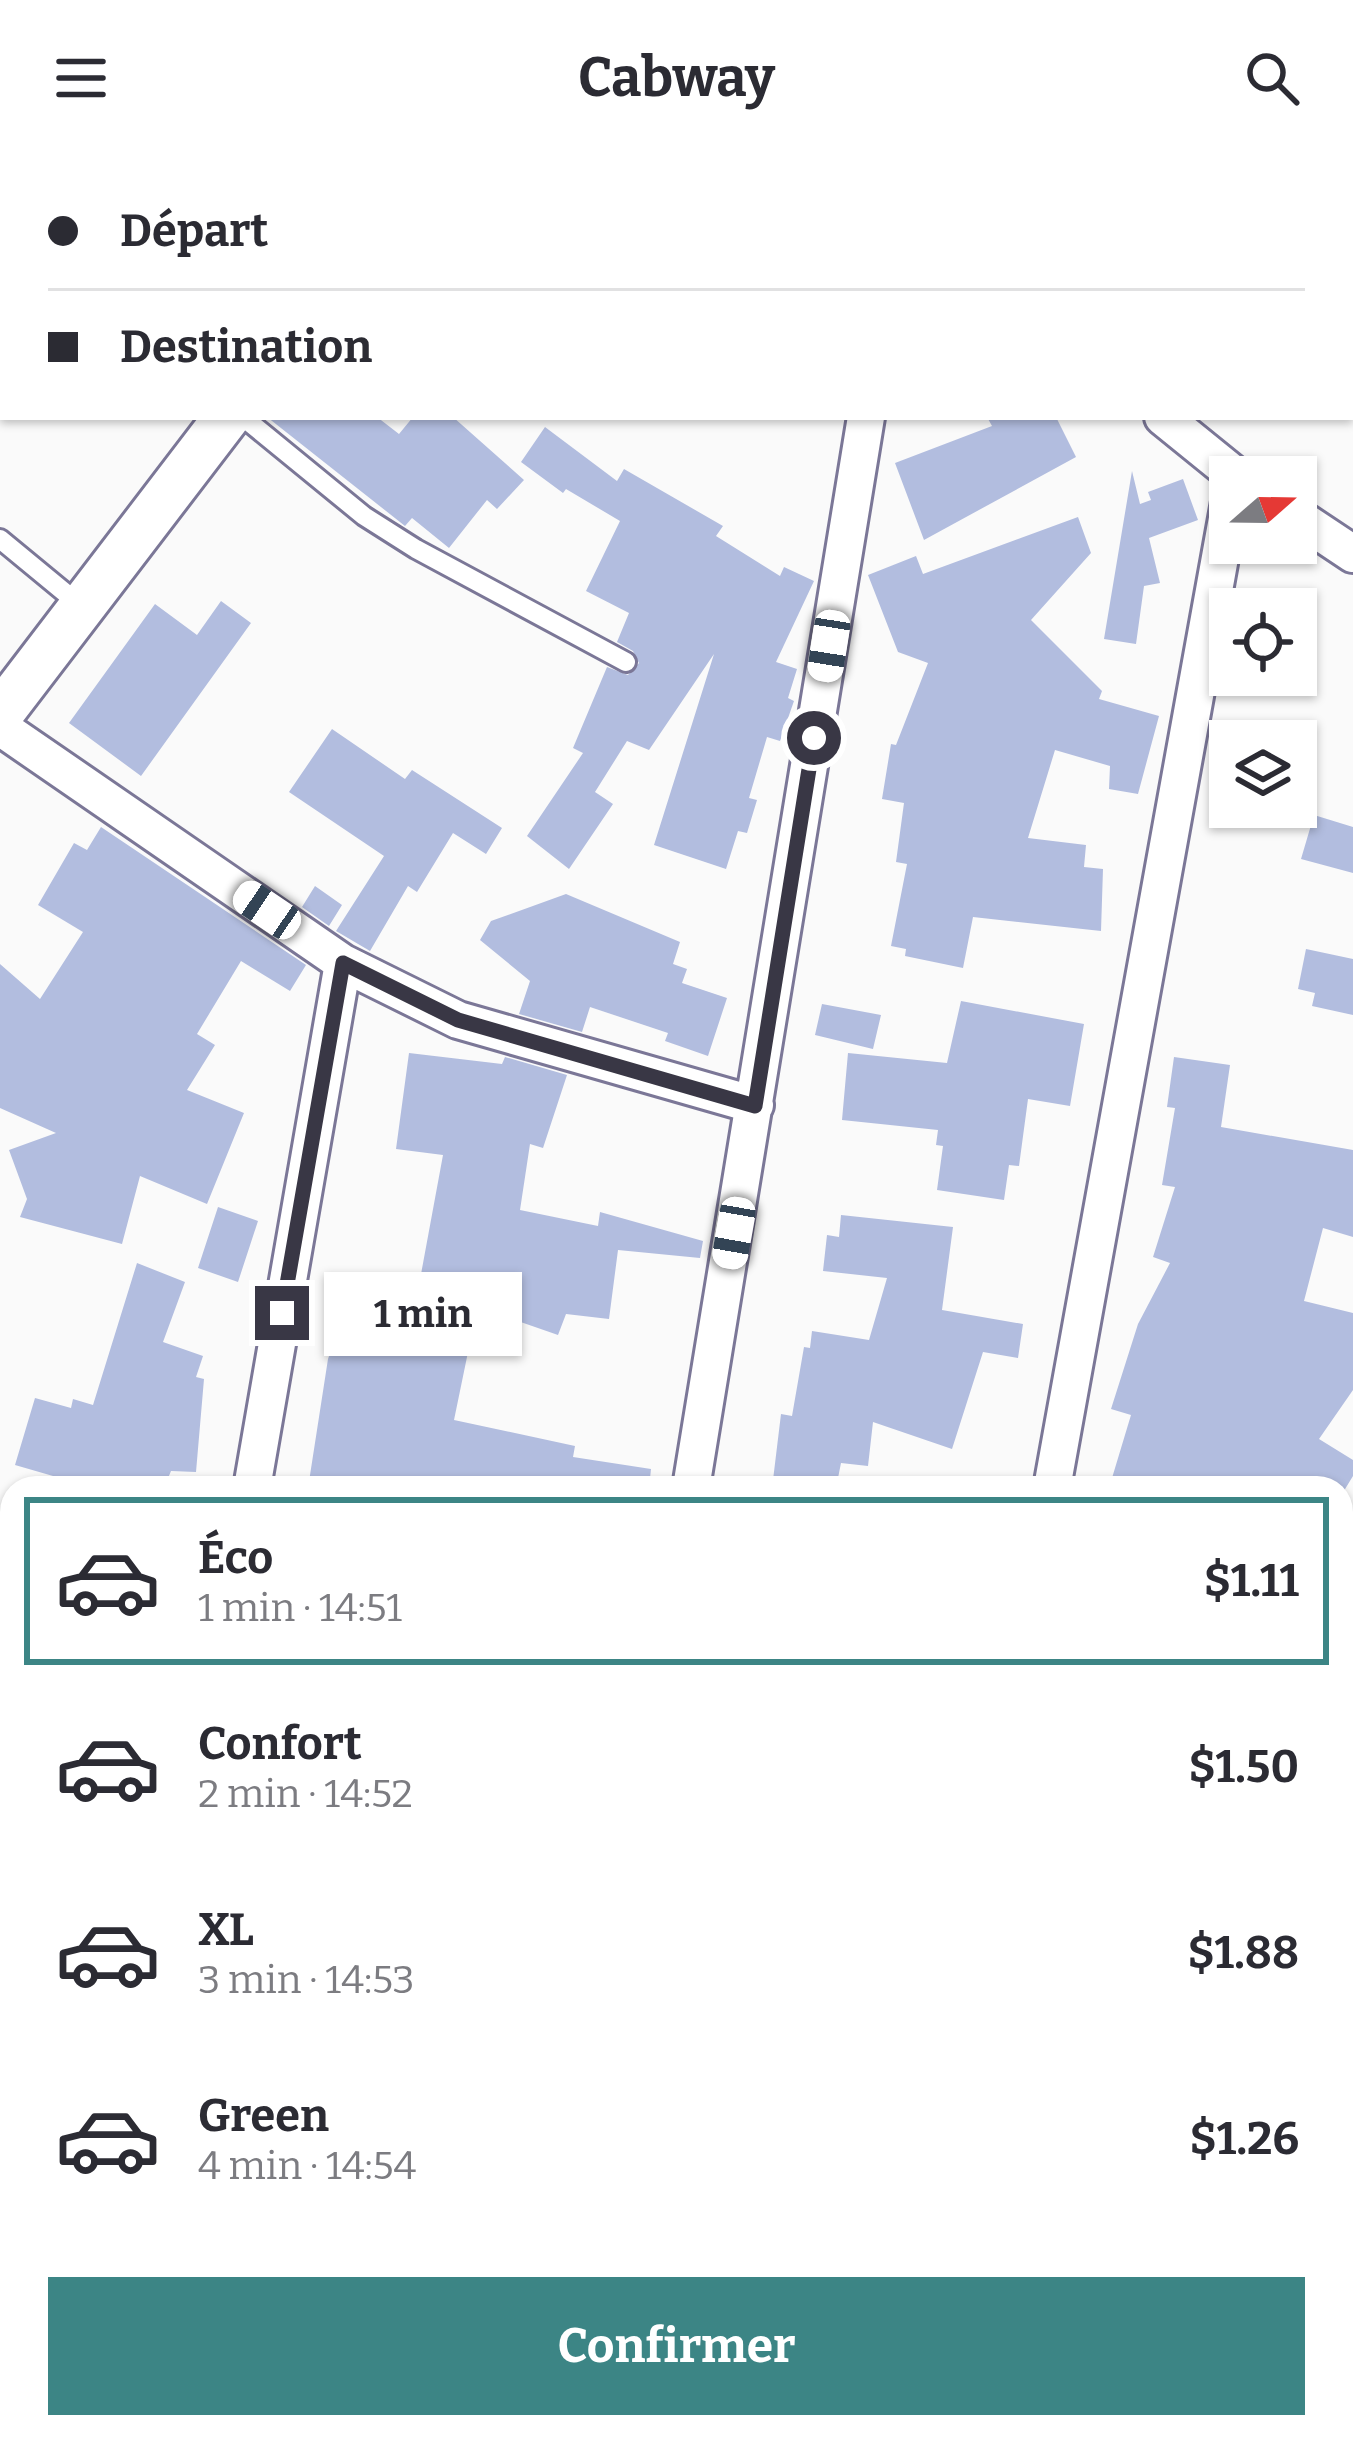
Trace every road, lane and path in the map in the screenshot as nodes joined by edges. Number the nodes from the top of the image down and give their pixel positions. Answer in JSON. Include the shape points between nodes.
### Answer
{"nodes":[{"id":1,"x":224,"y":420,"type":"edge"},
{"id":2,"x":247,"y":420,"type":"edge"},
{"id":3,"x":866,"y":420,"type":"edge"},
{"id":4,"x":1167,"y":420,"type":"edge"},
{"id":5,"x":1211,"y":456,"type":"edge"},
{"id":6,"x":1317,"y":530,"type":"edge"},
{"id":7,"x":0,"y":539,"type":"edge"},
{"id":8,"x":1353,"y":554,"type":"edge"},
{"id":9,"x":1219,"y":564,"type":"edge"},
{"id":10,"x":82,"y":607,"type":"junction"},
{"id":11,"x":626,"y":662,"type":"dead end"},
{"id":12,"x":0,"y":714,"type":"edge"},
{"id":13,"x":0,"y":727,"type":"edge"},
{"id":14,"x":343,"y":963,"type":"junction"},
{"id":15,"x":755,"y":1106,"type":"junction"},
{"id":16,"x":254,"y":1476,"type":"edge"},
{"id":17,"x":693,"y":1476,"type":"edge"},
{"id":18,"x":1054,"y":1476,"type":"edge"}],
"edges":[{"from":1,"to":10,"type":"street"},
{"from":2,"to":11,"type":"lane","via":[[381,527]]},
{"from":3,"to":15,"type":"street"},
{"from":4,"to":5,"type":"street"},
{"from":6,"to":8,"type":"street"},
{"from":7,"to":10,"type":"lane"},
{"from":9,"to":18,"type":"street"},
{"from":10,"to":12,"type":"street"},
{"from":13,"to":14,"type":"street"},
{"from":14,"to":15,"type":"street","via":[[458,1020]]},
{"from":14,"to":16,"type":"street"},
{"from":15,"to":17,"type":"street"}]}
